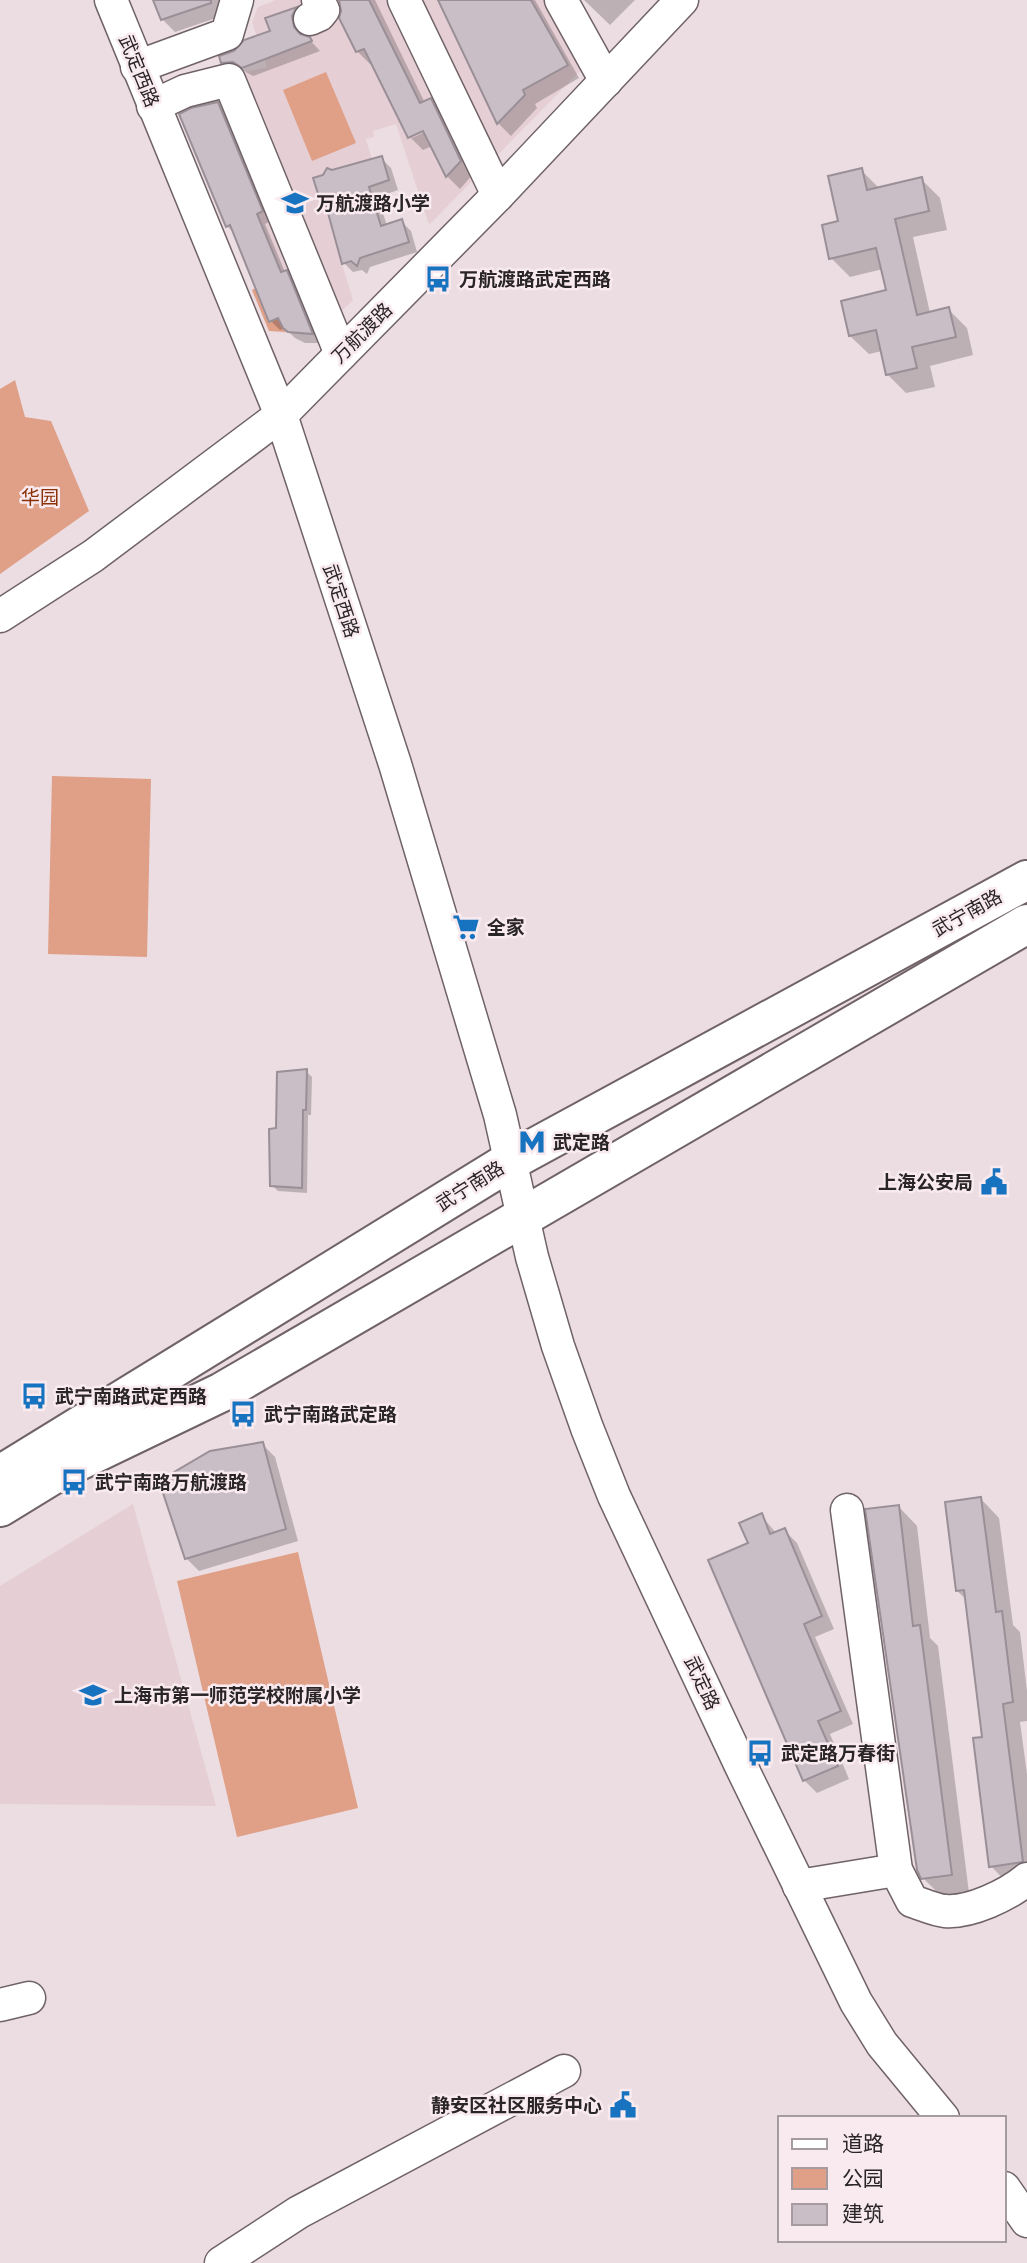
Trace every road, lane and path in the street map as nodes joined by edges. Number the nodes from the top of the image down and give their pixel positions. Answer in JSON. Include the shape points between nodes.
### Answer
{"nodes":[{"id":1,"x":111,"y":0,"type":"edge"},
{"id":2,"x":237,"y":0,"type":"edge"},
{"id":3,"x":404,"y":0,"type":"edge"},
{"id":4,"x":562,"y":0,"type":"edge"},
{"id":5,"x":682,"y":0,"type":"edge"},
{"id":6,"x":137,"y":67,"type":"junction"},
{"id":7,"x":606,"y":81,"type":"junction"},
{"id":8,"x":153,"y":106,"type":"junction"},
{"id":9,"x":498,"y":195,"type":"junction"},
{"id":10,"x":341,"y":354,"type":"junction"},
{"id":11,"x":281,"y":415,"type":"junction"},
{"id":12,"x":0,"y":616,"type":"edge"},
{"id":13,"x":1027,"y":880,"type":"edge"},
{"id":14,"x":1027,"y":924,"type":"edge"},
{"id":15,"x":512,"y":1160,"type":"junction"},
{"id":16,"x":522,"y":1218,"type":"junction"},
{"id":17,"x":8,"y":1465,"type":"edge"},
{"id":18,"x":0,"y":1507,"type":"edge"},
{"id":19,"x":847,"y":1510,"type":"dead end"},
{"id":20,"x":896,"y":1870,"type":"junction"},
{"id":21,"x":1027,"y":1880,"type":"edge"},
{"id":22,"x":799,"y":1886,"type":"junction"},
{"id":23,"x":564,"y":2071,"type":"dead end"},
{"id":24,"x":941,"y":2116,"type":"edge"},
{"id":25,"x":1006,"y":2191,"type":"edge"},
{"id":26,"x":1027,"y":2221,"type":"edge"},
{"id":27,"x":221,"y":2263,"type":"edge"}],
"edges":[{"from":1,"to":6,"type":"street","name":"武定西路"},
{"from":2,"to":6,"type":"street","via":[[227,34]]},
{"from":3,"to":9,"type":"street"},
{"from":4,"to":7,"type":"street"},
{"from":5,"to":7,"type":"street","name":"万航渡路"},
{"from":6,"to":8,"type":"street","name":"武定西路"},
{"from":7,"to":9,"type":"street","name":"万航渡路"},
{"from":8,"to":10,"type":"street","via":[[185,91],[229,80]]},
{"from":8,"to":11,"type":"street","name":"武定西路"},
{"from":9,"to":10,"type":"street","name":"万航渡路"},
{"from":10,"to":11,"type":"street","name":"万航渡路"},
{"from":11,"to":12,"type":"street","name":"万航渡路","via":[[93,556]]},
{"from":11,"to":15,"type":"street","name":"武定西路","via":[[395,764]]},
{"from":13,"to":15,"type":"main road","name":"武宁南路"},
{"from":14,"to":16,"type":"main road","name":"武宁南路"},
{"from":15,"to":16,"type":"street","name":"武定西路"},
{"from":15,"to":17,"type":"main road","name":"武宁南路"},
{"from":16,"to":18,"type":"main road","name":"武宁南路","via":[[222,1392],[61,1468]]},
{"from":16,"to":22,"type":"street","name":"武定路","via":[[586,1429]]},
{"from":19,"to":20,"type":"street"},
{"from":20,"to":21,"type":"street","via":[[912,1901],[945,1911],[1007,1894]]},
{"from":20,"to":22,"type":"street"},
{"from":22,"to":24,"type":"street","name":"武定路","via":[[856,2002],[882,2044]]},
{"from":23,"to":27,"type":"street","via":[[299,2212]]},
{"from":25,"to":26,"type":"street"}]}
